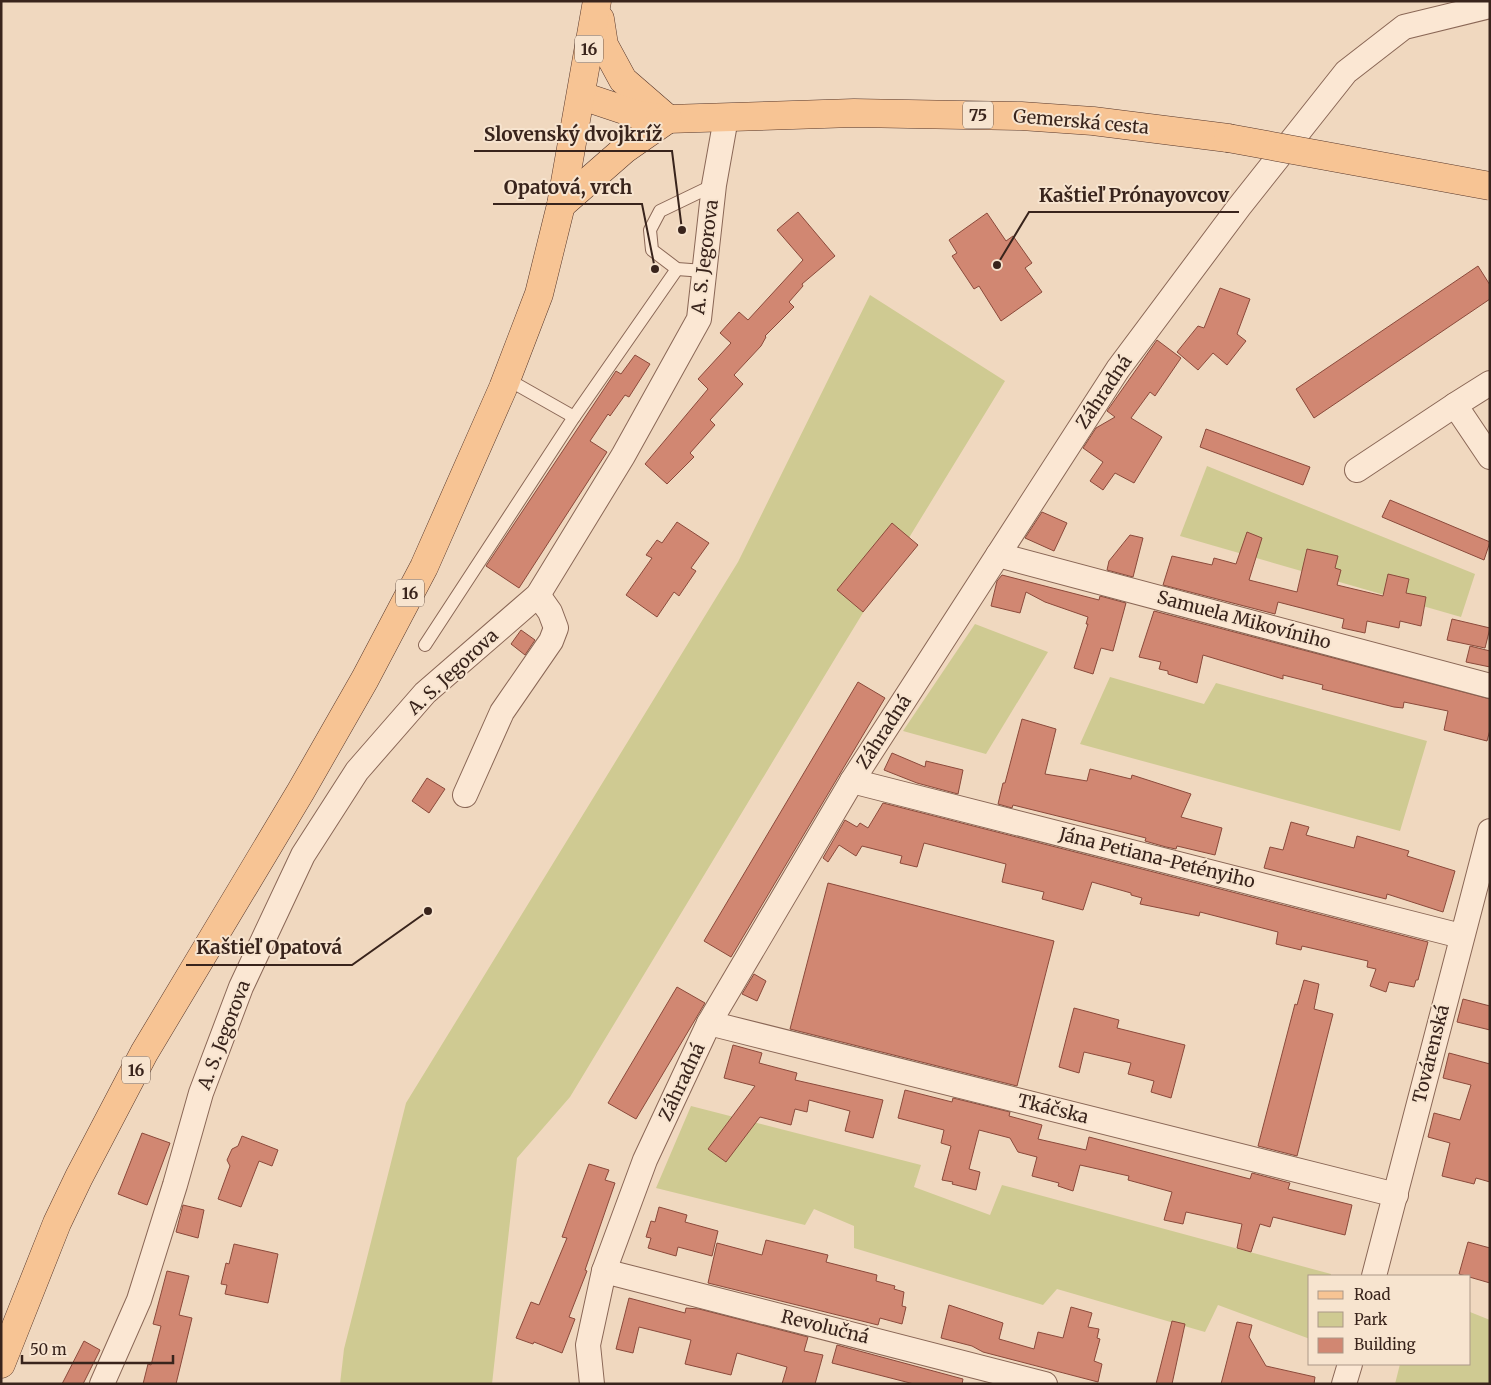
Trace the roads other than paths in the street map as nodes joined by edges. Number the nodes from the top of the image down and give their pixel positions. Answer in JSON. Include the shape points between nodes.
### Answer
{"nodes":[{"id":1,"x":597,"y":2,"type":"edge"},
{"id":2,"x":1490,"y":6,"type":"edge"},
{"id":3,"x":582,"y":96,"type":"junction"},
{"id":4,"x":726,"y":118,"type":"junction"},
{"id":5,"x":668,"y":119,"type":"junction"},
{"id":6,"x":714,"y":185,"type":"junction"},
{"id":7,"x":1490,"y":186,"type":"edge"},
{"id":8,"x":561,"y":204,"type":"junction"},
{"id":9,"x":677,"y":269,"type":"junction"},
{"id":10,"x":704,"y":271,"type":"junction"},
{"id":11,"x":507,"y":379,"type":"junction"},
{"id":12,"x":1490,"y":383,"type":"edge"},
{"id":13,"x":1455,"y":406,"type":"junction"},
{"id":14,"x":574,"y":417,"type":"junction"},
{"id":15,"x":1490,"y":457,"type":"edge"},
{"id":16,"x":1357,"y":470,"type":"dead end"},
{"id":17,"x":998,"y":554,"type":"junction"},
{"id":18,"x":538,"y":595,"type":"junction"},
{"id":19,"x":425,"y":645,"type":"dead end"},
{"id":20,"x":1490,"y":686,"type":"edge"},
{"id":21,"x":852,"y":781,"type":"junction"},
{"id":22,"x":465,"y":795,"type":"dead end"},
{"id":23,"x":1490,"y":831,"type":"edge"},
{"id":24,"x":1461,"y":936,"type":"junction"},
{"id":25,"x":709,"y":1023,"type":"junction"},
{"id":26,"x":1396,"y":1195,"type":"junction"},
{"id":27,"x":604,"y":1271,"type":"junction"},
{"id":28,"x":1374,"y":1275,"type":"edge"},
{"id":29,"x":1,"y":1364,"type":"edge"},
{"id":30,"x":1350,"y":1365,"type":"edge"},
{"id":31,"x":102,"y":1384,"type":"edge"},
{"id":32,"x":592,"y":1384,"type":"edge"},
{"id":33,"x":1046,"y":1384,"type":"edge"},
{"id":34,"x":1344,"y":1384,"type":"edge"}],
"edges":[{"from":1,"to":3,"type":"main road","number":"16"},
{"from":1,"to":5,"type":"main road","via":[[604,45],[623,80]]},
{"from":2,"to":17,"type":"street","name":"Záhradná","via":[[1404,27],[1346,72],[1118,369]]},
{"from":3,"to":5,"type":"main road","number":"75","via":[[639,115]]},
{"from":3,"to":8,"type":"main road","number":"16"},
{"from":4,"to":5,"type":"main road","name":"Gemerská cesta","number":"75"},
{"from":4,"to":6,"type":"street","name":"A. S. Jegorova"},
{"from":4,"to":7,"type":"main road","name":"Gemerská cesta","number":"75","bridge":true,"via":[[854,113],[1021,116],[1093,121],[1228,138]]},
{"from":5,"to":8,"type":"main road","via":[[625,149]]},
{"from":6,"to":9,"type":"lane","via":[[660,211],[650,230],[652,250]]},
{"from":6,"to":10,"type":"street","name":"A. S. Jegorova"},
{"from":8,"to":11,"type":"main road","number":"16","via":[[539,294]]},
{"from":9,"to":10,"type":"lane"},
{"from":9,"to":14,"type":"lane"},
{"from":10,"to":18,"type":"street","name":"A. S. Jegorova","via":[[699,319],[623,456]]},
{"from":11,"to":14,"type":"lane"},
{"from":11,"to":29,"type":"main road","number":"16","via":[[424,567],[365,679],[144,1053],[79,1177],[57,1223]]},
{"from":12,"to":13,"type":"street"},
{"from":13,"to":15,"type":"street"},
{"from":13,"to":16,"type":"street"},
{"from":14,"to":19,"type":"lane"},
{"from":17,"to":20,"type":"street","name":"Samuela Mikovíniho"},
{"from":17,"to":21,"type":"street","name":"Záhradná"},
{"from":18,"to":22,"type":"street","via":[[556,628],[551,641],[502,712]]},
{"from":18,"to":31,"type":"street","name":"A. S. Jegorova","via":[[424,693],[357,771],[303,855],[241,987],[202,1093],[139,1300]]},
{"from":21,"to":24,"type":"street","name":"Jána Petiana-Petényiho"},
{"from":21,"to":25,"type":"street","name":"Záhradná"},
{"from":23,"to":24,"type":"street","name":"Továrenská"},
{"from":24,"to":26,"type":"street","name":"Továrenská"},
{"from":25,"to":26,"type":"street","name":"Tkáčska"},
{"from":25,"to":27,"type":"street","name":"Záhradná","via":[[645,1160]]},
{"from":26,"to":28,"type":"street","name":"Továrenská"},
{"from":27,"to":32,"type":"street","name":"Záhradná","via":[[588,1345]]},
{"from":27,"to":33,"type":"street","name":"Revolučná"},
{"from":30,"to":34,"type":"street"}]}
